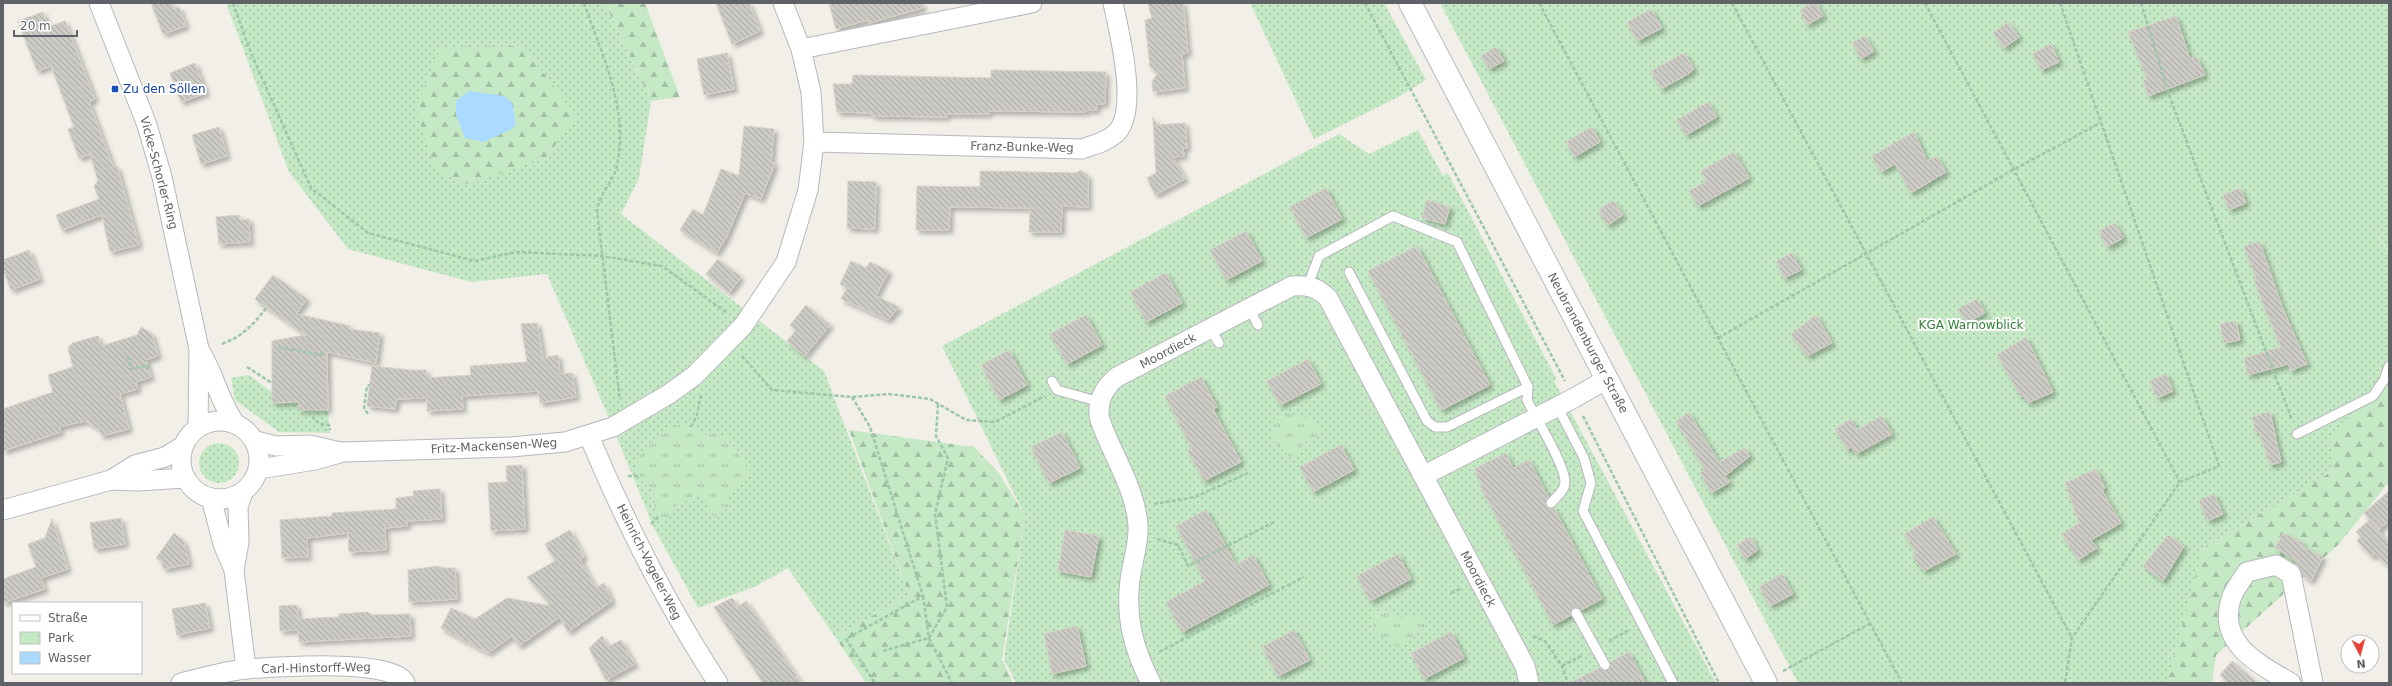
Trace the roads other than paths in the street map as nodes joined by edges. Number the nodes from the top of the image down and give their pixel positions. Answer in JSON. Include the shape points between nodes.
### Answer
{"nodes":[{"id":1,"x":99,"y":3,"type":"edge"},
{"id":2,"x":783,"y":3,"type":"edge"},
{"id":3,"x":1032,"y":3,"type":"edge"},
{"id":4,"x":1113,"y":3,"type":"edge"},
{"id":5,"x":1410,"y":3,"type":"edge"},
{"id":6,"x":1007,"y":5,"type":"edge"},
{"id":7,"x":801,"y":49,"type":"junction"},
{"id":8,"x":814,"y":142,"type":"junction"},
{"id":9,"x":1348,"y":272,"type":"dead end"},
{"id":10,"x":1308,"y":285,"type":"junction"},
{"id":11,"x":198,"y":349,"type":"junction"},
{"id":12,"x":2389,"y":366,"type":"edge"},
{"id":13,"x":1607,"y":379,"type":"junction"},
{"id":14,"x":1052,"y":381,"type":"dead end"},
{"id":15,"x":1528,"y":387,"type":"junction"},
{"id":16,"x":1100,"y":402,"type":"junction"},
{"id":17,"x":1557,"y":406,"type":"junction"},
{"id":18,"x":1535,"y":418,"type":"junction"},
{"id":19,"x":234,"y":422,"type":"junction"},
{"id":20,"x":198,"y":427,"type":"junction"},
{"id":21,"x":2297,"y":434,"type":"road end"},
{"id":22,"x":590,"y":436,"type":"junction"},
{"id":23,"x":256,"y":441,"type":"junction"},
{"id":24,"x":183,"y":446,"type":"junction"},
{"id":25,"x":343,"y":452,"type":"junction"},
{"id":26,"x":259,"y":469,"type":"junction"},
{"id":27,"x":1423,"y":476,"type":"junction"},
{"id":28,"x":185,"y":478,"type":"junction"},
{"id":29,"x":111,"y":480,"type":"junction"},
{"id":30,"x":244,"y":492,"type":"junction"},
{"id":31,"x":211,"y":498,"type":"junction"},
{"id":32,"x":1551,"y":503,"type":"dead end"},
{"id":33,"x":3,"y":510,"type":"edge"},
{"id":34,"x":234,"y":570,"type":"junction"},
{"id":35,"x":1576,"y":612,"type":"dead end"},
{"id":36,"x":1605,"y":665,"type":"dead end"},
{"id":37,"x":246,"y":669,"type":"junction"},
{"id":38,"x":1766,"y":682,"type":"edge"},
{"id":39,"x":181,"y":683,"type":"edge"},
{"id":40,"x":406,"y":683,"type":"edge"},
{"id":41,"x":718,"y":683,"type":"edge"},
{"id":42,"x":1151,"y":683,"type":"edge"},
{"id":43,"x":1529,"y":683,"type":"edge"},
{"id":44,"x":1673,"y":683,"type":"edge"},
{"id":45,"x":2291,"y":683,"type":"edge"},
{"id":46,"x":2313,"y":683,"type":"edge"}],
"edges":[{"from":1,"to":11,"type":"street","name":"Vicke-Schorler-Ring","via":[[147,125],[162,177]]},
{"from":2,"to":7,"type":"street","name":"Fritz-Mackensen-Weg"},
{"from":3,"to":6,"type":"street"},
{"from":4,"to":8,"type":"street","name":"Franz-Bunke-Weg","via":[[1122,46],[1127,97],[1124,120],[1116,133],[1102,142],[1082,148]]},
{"from":5,"to":13,"type":"main road","name":"Neubrandenburger Straße"},
{"from":6,"to":7,"type":"street"},
{"from":7,"to":8,"type":"street","name":"Fritz-Mackensen-Weg","via":[[811,92]]},
{"from":8,"to":22,"type":"street","name":"Fritz-Mackensen-Weg","via":[[808,190],[786,262],[743,326],[694,376],[669,394],[613,427]]},
{"from":9,"to":15,"type":"lane","via":[[1427,421],[1435,427],[1447,427]]},
{"from":10,"to":15,"type":"lane","via":[[1319,256],[1393,216],[1457,242]]},
{"from":10,"to":16,"type":"street","name":"Moordieck","via":[[1292,286],[1254,316],[1215,336],[1117,377],[1108,385]]},
{"from":10,"to":27,"type":"street","name":"Moordieck","via":[[1321,291],[1328,298]]},
{"from":11,"to":19,"type":"street","name":"Vicke-Schorler-Ring","via":[[211,368],[222,405]]},
{"from":11,"to":20,"type":"street","name":"Vicke-Schorler-Ring"},
{"from":12,"to":21,"type":"lane","via":[[2384,380],[2373,396]]},
{"from":13,"to":17,"type":"street"},
{"from":13,"to":38,"type":"main road","name":"Neubrandenburger Straße"},
{"from":14,"to":16,"type":"lane","via":[[1057,390]]},
{"from":15,"to":18,"type":"lane","via":[[1527,400]]},
{"from":16,"to":42,"type":"street","name":"Moordieck","via":[[1100,420],[1136,508],[1138,527],[1128,617],[1138,659]]},
{"from":17,"to":18,"type":"street"},
{"from":17,"to":44,"type":"lane","via":[[1584,458],[1592,483],[1583,511]]},
{"from":18,"to":27,"type":"street"},
{"from":18,"to":32,"type":"lane","via":[[1562,469],[1565,483],[1560,494]]},
{"from":19,"to":20,"type":"street","via":[[209,421]]},
{"from":19,"to":23,"type":"street","name":"Vicke-Schorler-Ring","via":[[250,433]]},
{"from":20,"to":24,"type":"street","via":[[189,435]]},
{"from":22,"to":25,"type":"street","name":"Fritz-Mackensen-Weg","via":[[545,445]]},
{"from":22,"to":41,"type":"street","name":"Heinrich-Vogeler-Weg","via":[[664,595]]},
{"from":23,"to":25,"type":"street","name":"Fritz-Mackensen-Weg","via":[[276,446],[310,445]]},
{"from":23,"to":26,"type":"street","via":[[260,455]]},
{"from":24,"to":28,"type":"street","via":[[180,462]]},
{"from":24,"to":29,"type":"street","via":[[165,457],[135,465]]},
{"from":25,"to":26,"type":"street","name":"Fritz-Mackensen-Weg","via":[[315,460]]},
{"from":26,"to":30,"type":"street"},
{"from":27,"to":43,"type":"street","name":"Moordieck","via":[[1525,666]]},
{"from":28,"to":29,"type":"street"},
{"from":28,"to":31,"type":"street","via":[[200,494]]},
{"from":29,"to":33,"type":"street"},
{"from":30,"to":31,"type":"street","via":[[228,499]]},
{"from":30,"to":34,"type":"street","name":"Carl-Hinstorff-Weg","via":[[238,507],[239,542]]},
{"from":31,"to":34,"type":"street","name":"Carl-Hinstorff-Weg","via":[[223,544]]},
{"from":34,"to":37,"type":"street","name":"Carl-Hinstorff-Weg"},
{"from":35,"to":36,"type":"lane"},
{"from":37,"to":39,"type":"street","name":"Carl-Hinstorff-Weg"},
{"from":37,"to":40,"type":"street","name":"Carl-Hinstorff-Weg","via":[[372,667],[389,671]]},
{"from":45,"to":46,"type":"street","via":[[2251,658],[2236,642],[2227,620],[2231,598],[2246,572],[2276,565],[2291,574]]}]}
